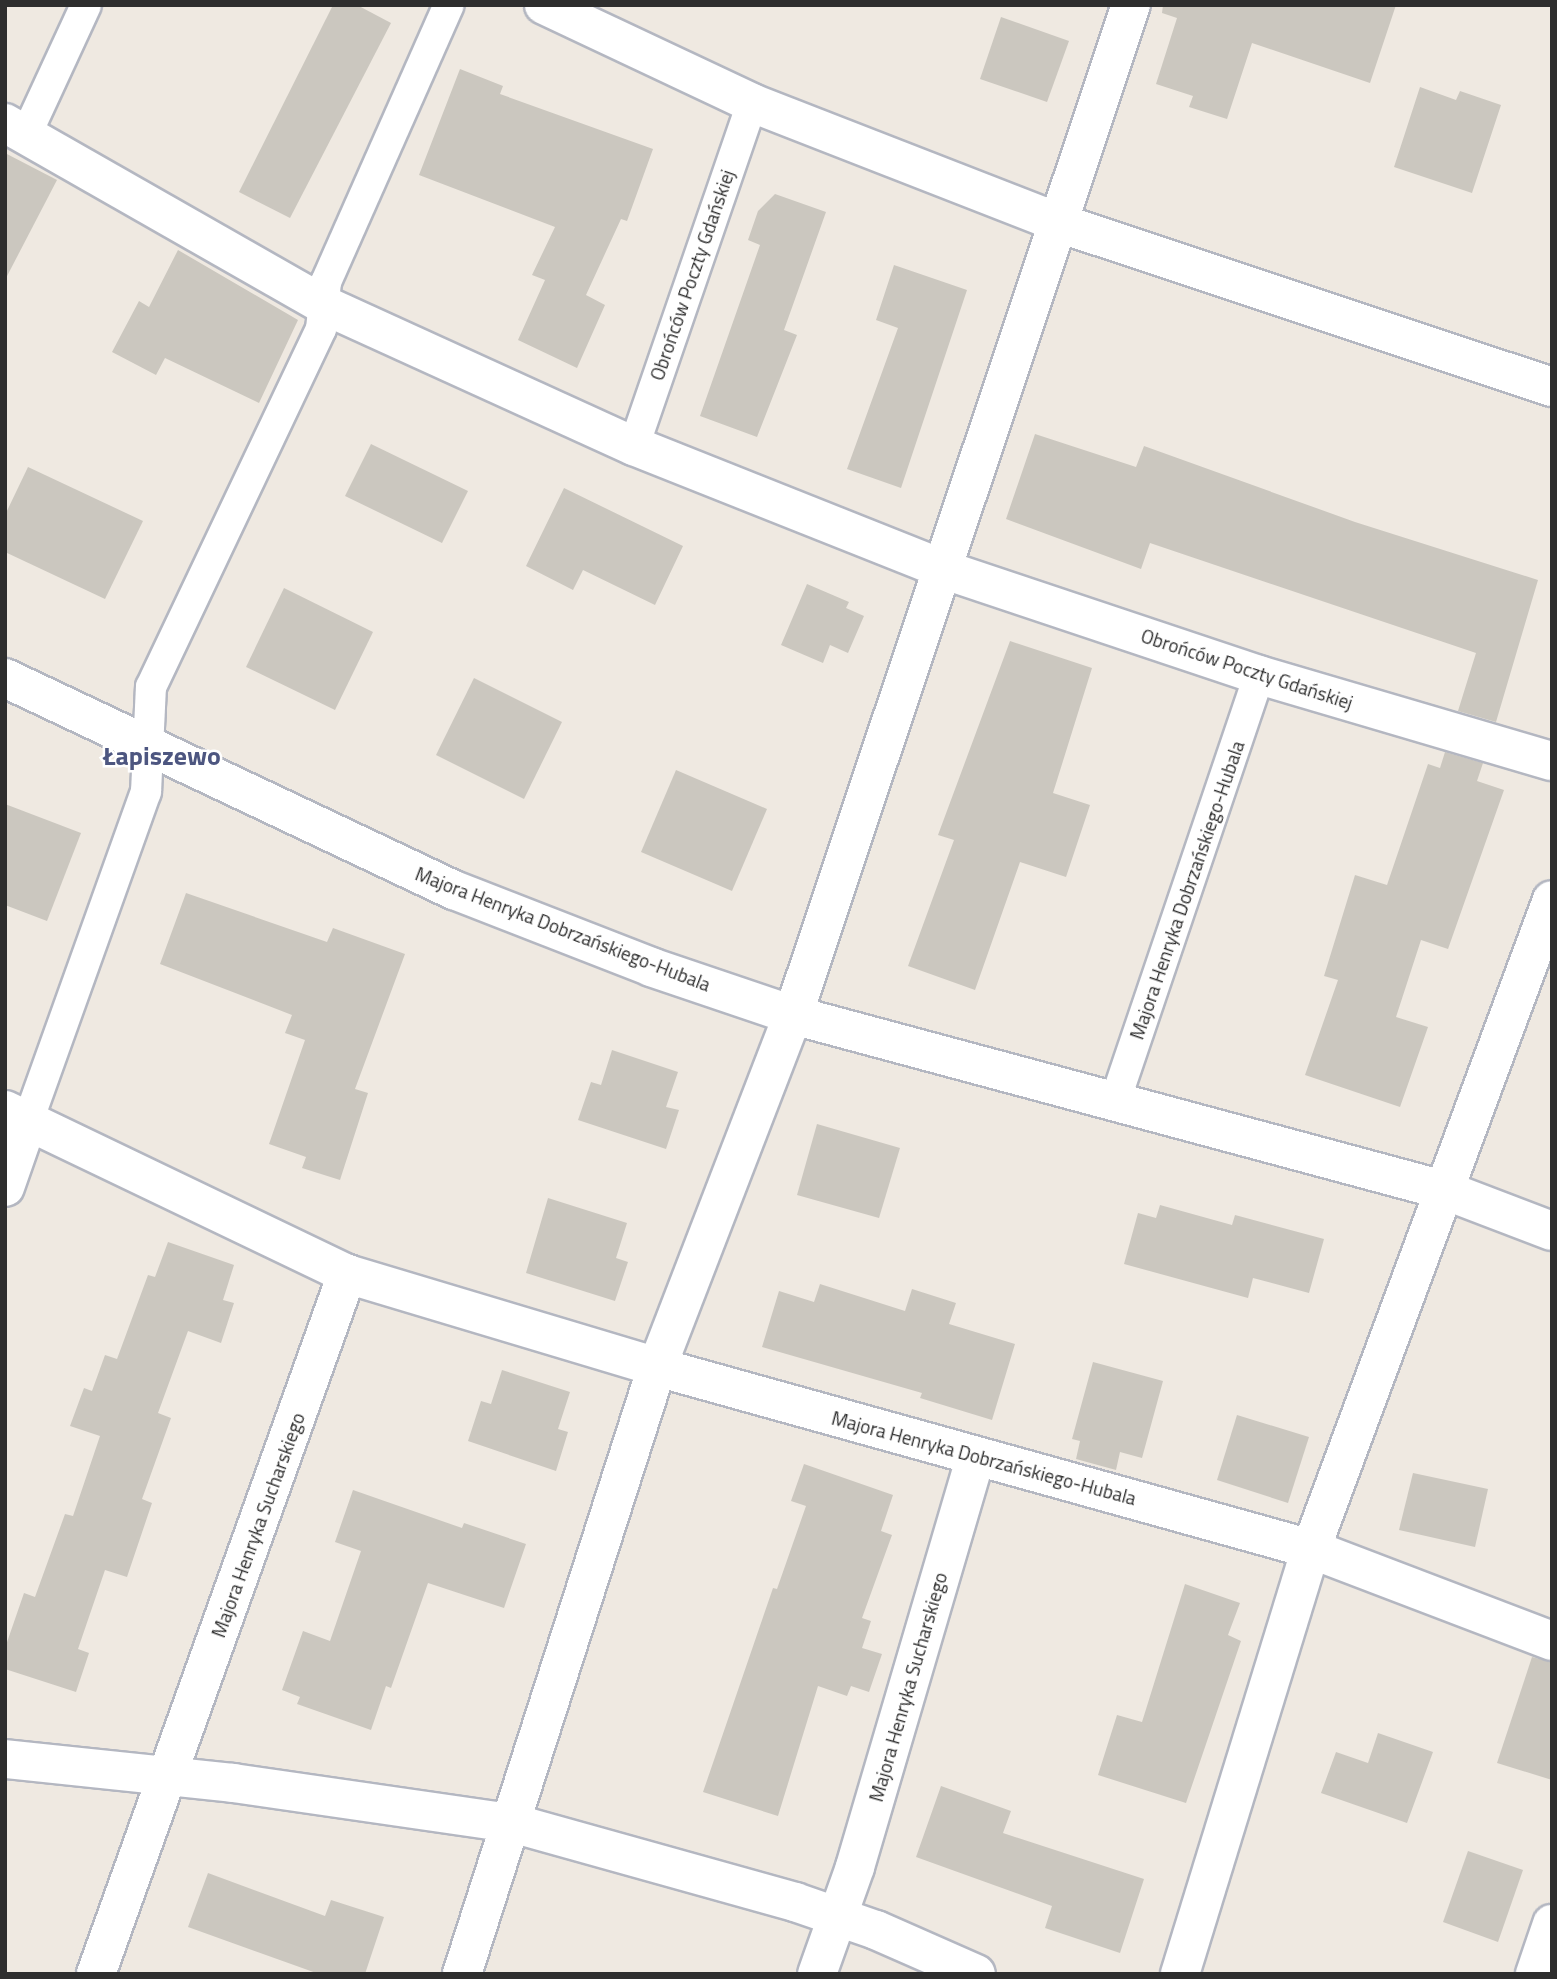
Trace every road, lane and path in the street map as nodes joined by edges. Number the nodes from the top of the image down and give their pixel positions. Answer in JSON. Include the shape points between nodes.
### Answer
{"nodes":[{"id":1,"x":86,"y":5,"type":"edge"},
{"id":2,"x":449,"y":5,"type":"edge"},
{"id":3,"x":544,"y":5,"type":"edge"},
{"id":4,"x":1131,"y":5,"type":"edge"},
{"id":5,"x":752,"y":103,"type":"junction"},
{"id":6,"x":15,"y":129,"type":"edge"},
{"id":7,"x":1059,"y":223,"type":"junction"},
{"id":8,"x":324,"y":305,"type":"junction"},
{"id":9,"x":1552,"y":387,"type":"edge"},
{"id":10,"x":634,"y":446,"type":"junction"},
{"id":11,"x":945,"y":570,"type":"junction"},
{"id":12,"x":1259,"y":675,"type":"junction"},
{"id":13,"x":5,"y":678,"type":"edge"},
{"id":14,"x":147,"y":747,"type":"junction"},
{"id":15,"x":1552,"y":761,"type":"edge"},
{"id":16,"x":1552,"y":900,"type":"edge"},
{"id":17,"x":793,"y":1015,"type":"junction"},
{"id":18,"x":1114,"y":1104,"type":"junction"},
{"id":19,"x":17,"y":1116,"type":"edge"},
{"id":20,"x":5,"y":1187,"type":"edge"},
{"id":21,"x":1447,"y":1191,"type":"junction"},
{"id":22,"x":1552,"y":1231,"type":"edge"},
{"id":23,"x":347,"y":1274,"type":"junction"},
{"id":24,"x":657,"y":1367,"type":"junction"},
{"id":25,"x":976,"y":1457,"type":"junction"},
{"id":26,"x":1311,"y":1549,"type":"junction"},
{"id":27,"x":1552,"y":1641,"type":"edge"},
{"id":28,"x":5,"y":1759,"type":"edge"},
{"id":29,"x":167,"y":1775,"type":"junction"},
{"id":30,"x":512,"y":1823,"type":"junction"},
{"id":31,"x":837,"y":1916,"type":"junction"},
{"id":32,"x":1552,"y":1924,"type":"edge"},
{"id":33,"x":96,"y":1974,"type":"edge"},
{"id":34,"x":462,"y":1974,"type":"edge"},
{"id":35,"x":817,"y":1974,"type":"edge"},
{"id":36,"x":975,"y":1974,"type":"edge"},
{"id":37,"x":1180,"y":1974,"type":"edge"},
{"id":38,"x":1535,"y":1974,"type":"edge"}],
"edges":[{"from":1,"to":6,"type":"lane","name":"Obrońców Poczty Gdańskiej"},
{"from":2,"to":8,"type":"lane","via":[[326,282]]},
{"from":3,"to":5,"type":"street"},
{"from":4,"to":7,"type":"street"},
{"from":5,"to":7,"type":"street"},
{"from":5,"to":10,"type":"lane","name":"Obrońców Poczty Gdańskiej"},
{"from":6,"to":8,"type":"street","name":"Obrońców Poczty Gdańskiej"},
{"from":7,"to":9,"type":"street"},
{"from":7,"to":11,"type":"street"},
{"from":8,"to":10,"type":"street","name":"Obrońców Poczty Gdańskiej"},
{"from":8,"to":14,"type":"lane","via":[[321,329],[151,687]]},
{"from":10,"to":11,"type":"street","name":"Obrońców Poczty Gdańskiej"},
{"from":11,"to":12,"type":"street","name":"Obrońców Poczty Gdańskiej"},
{"from":11,"to":17,"type":"street"},
{"from":12,"to":15,"type":"street","name":"Obrońców Poczty Gdańskiej"},
{"from":12,"to":18,"type":"lane","name":"Majora Henryka Dobrzańskiego-Hubala"},
{"from":13,"to":14,"type":"street","name":"Majora Henryka Dobrzańskiego-Hubala"},
{"from":14,"to":17,"type":"street","name":"Majora Henryka Dobrzańskiego-Hubala","via":[[454,890],[651,967]]},
{"from":14,"to":19,"type":"lane","via":[[146,792]]},
{"from":16,"to":21,"type":"street"},
{"from":17,"to":18,"type":"street","name":"Majora Henryka Dobrzańskiego-Hubala"},
{"from":17,"to":24,"type":"street"},
{"from":18,"to":21,"type":"street","name":"Majora Henryka Dobrzańskiego-Hubala"},
{"from":19,"to":20,"type":"street"},
{"from":19,"to":23,"type":"street","name":"Majora Henryka Dobrzańskiego-Hubala"},
{"from":21,"to":22,"type":"street","name":"Majora Henryka Dobrzańskiego-Hubala"},
{"from":21,"to":26,"type":"street"},
{"from":23,"to":24,"type":"street","name":"Majora Henryka Dobrzańskiego-Hubala"},
{"from":23,"to":29,"type":"street","name":"Majora Henryka Sucharskiego"},
{"from":24,"to":25,"type":"street","name":"Majora Henryka Dobrzańskiego-Hubala"},
{"from":24,"to":30,"type":"street"},
{"from":25,"to":26,"type":"street","name":"Majora Henryka Dobrzańskiego-Hubala"},
{"from":25,"to":31,"type":"street","name":"Majora Henryka Sucharskiego"},
{"from":26,"to":27,"type":"street","name":"Majora Henryka Dobrzańskiego-Hubala"},
{"from":26,"to":37,"type":"street"},
{"from":28,"to":29,"type":"street"},
{"from":29,"to":30,"type":"street"},
{"from":29,"to":33,"type":"street","name":"Majora Henryka Sucharskiego"},
{"from":30,"to":31,"type":"street"},
{"from":30,"to":34,"type":"street"},
{"from":31,"to":35,"type":"street","name":"Majora Henryka Sucharskiego"},
{"from":31,"to":36,"type":"street"},
{"from":32,"to":38,"type":"street"}]}
